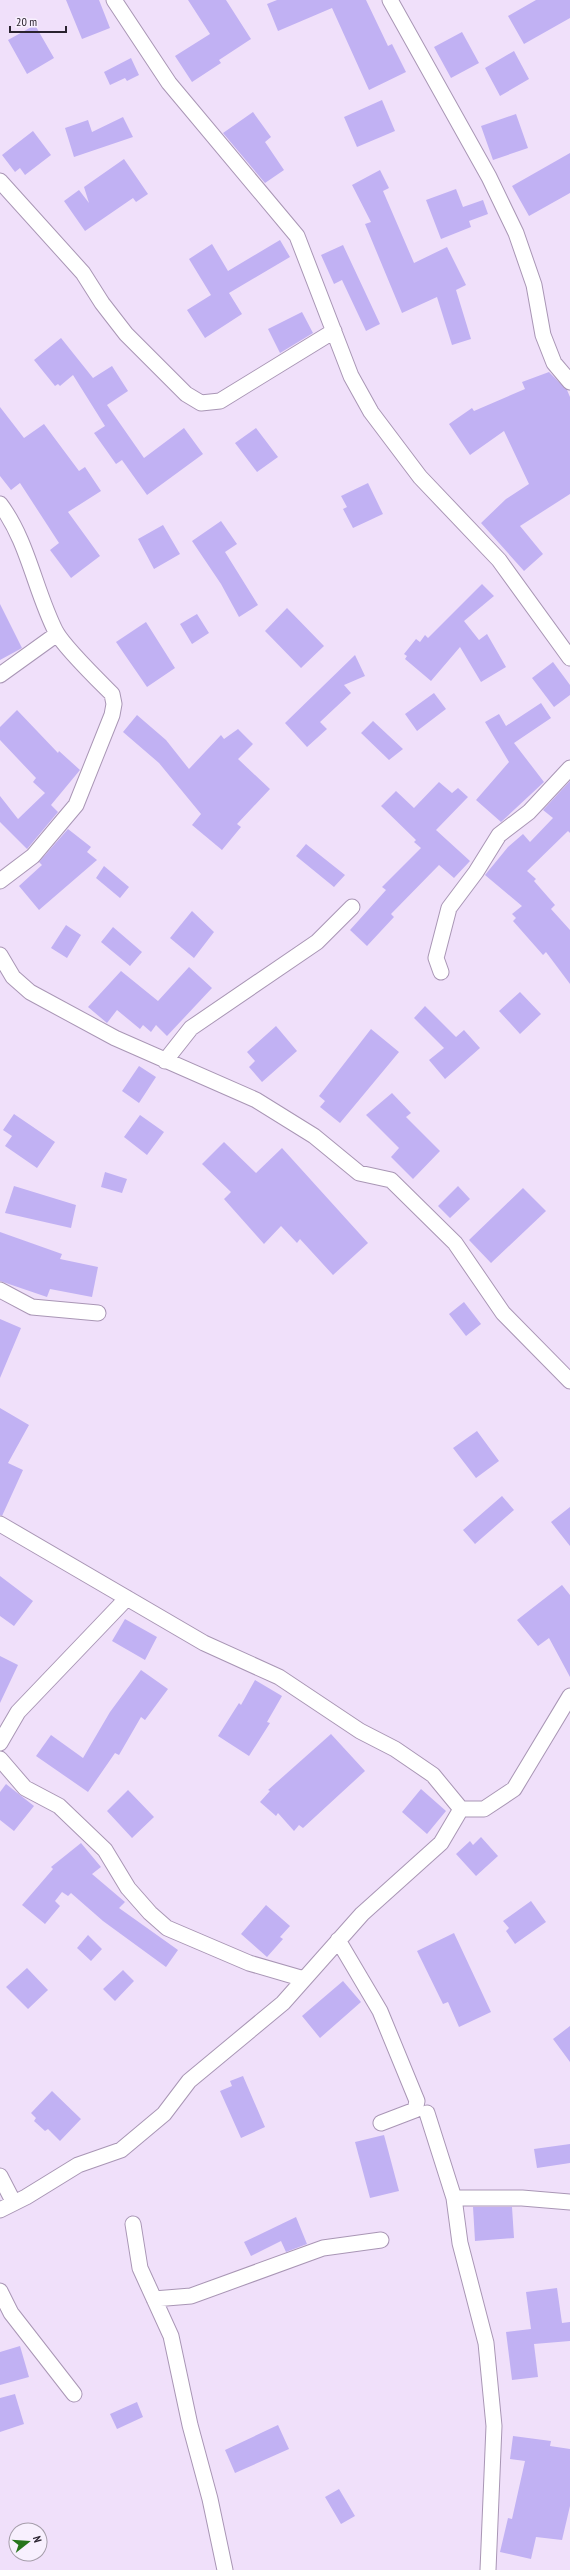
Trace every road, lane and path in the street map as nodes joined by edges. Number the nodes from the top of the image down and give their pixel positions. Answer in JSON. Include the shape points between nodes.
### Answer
{"nodes":[{"id":1,"x":114,"y":0,"type":"edge"},
{"id":2,"x":390,"y":0,"type":"edge"},
{"id":3,"x":0,"y":181,"type":"edge"},
{"id":4,"x":334,"y":331,"type":"junction"},
{"id":5,"x":570,"y":382,"type":"edge"},
{"id":6,"x":0,"y":504,"type":"edge"},
{"id":7,"x":57,"y":634,"type":"junction"},
{"id":8,"x":570,"y":658,"type":"edge"},
{"id":9,"x":0,"y":675,"type":"edge"},
{"id":10,"x":570,"y":768,"type":"edge"},
{"id":11,"x":0,"y":881,"type":"edge"},
{"id":12,"x":352,"y":907,"type":"dead end"},
{"id":13,"x":0,"y":956,"type":"edge"},
{"id":14,"x":441,"y":972,"type":"dead end"},
{"id":15,"x":165,"y":1061,"type":"junction"},
{"id":16,"x":0,"y":1290,"type":"edge"},
{"id":17,"x":98,"y":1313,"type":"dead end"},
{"id":18,"x":570,"y":1381,"type":"edge"},
{"id":19,"x":0,"y":1524,"type":"edge"},
{"id":20,"x":127,"y":1598,"type":"junction"},
{"id":21,"x":570,"y":1696,"type":"edge"},
{"id":22,"x":0,"y":1743,"type":"edge"},
{"id":23,"x":0,"y":1759,"type":"edge"},
{"id":24,"x":461,"y":1809,"type":"junction"},
{"id":25,"x":338,"y":1940,"type":"junction"},
{"id":26,"x":304,"y":1979,"type":"junction"},
{"id":27,"x":427,"y":2113,"type":"dead end"},
{"id":28,"x":381,"y":2123,"type":"dead end"},
{"id":29,"x":0,"y":2176,"type":"edge"},
{"id":30,"x":454,"y":2198,"type":"junction"},
{"id":31,"x":570,"y":2202,"type":"edge"},
{"id":32,"x":14,"y":2203,"type":"junction"},
{"id":33,"x":0,"y":2210,"type":"edge"},
{"id":34,"x":134,"y":2224,"type":"dead end"},
{"id":35,"x":381,"y":2240,"type":"dead end"},
{"id":36,"x":0,"y":2291,"type":"edge"},
{"id":37,"x":154,"y":2299,"type":"junction"},
{"id":38,"x":74,"y":2394,"type":"dead end"},
{"id":39,"x":225,"y":2570,"type":"edge"},
{"id":40,"x":488,"y":2570,"type":"edge"}],
"edges":[{"from":1,"to":4,"type":"street","via":[[169,84],[298,236]]},
{"from":2,"to":5,"type":"street","via":[[489,177],[509,219],[534,284],[543,335],[554,364]]},
{"from":3,"to":4,"type":"street","via":[[83,273],[102,304],[126,334],[186,394],[201,403],[220,400]]},
{"from":4,"to":8,"type":"street","via":[[351,376],[371,412],[420,477],[499,560]]},
{"from":6,"to":7,"type":"street","via":[[21,541],[34,581]]},
{"from":7,"to":9,"type":"street"},
{"from":7,"to":11,"type":"street","via":[[112,694],[114,704],[97,757],[76,805],[33,856]]},
{"from":10,"to":14,"type":"street","via":[[529,812],[499,835],[450,908],[436,958]]},
{"from":12,"to":15,"type":"street","via":[[317,942],[191,1028]]},
{"from":13,"to":15,"type":"street","via":[[13,977],[30,992],[114,1038]]},
{"from":15,"to":18,"type":"street","via":[[256,1100],[314,1136],[359,1173],[390,1180],[455,1243],[503,1313]]},
{"from":16,"to":17,"type":"street","via":[[32,1307]]},
{"from":19,"to":20,"type":"street"},
{"from":20,"to":22,"type":"street","via":[[18,1712]]},
{"from":20,"to":24,"type":"street","via":[[204,1643],[279,1677],[360,1731],[395,1749],[432,1775]]},
{"from":21,"to":24,"type":"street","via":[[514,1789],[484,1809]]},
{"from":23,"to":26,"type":"street","via":[[25,1788],[59,1806],[105,1850],[128,1888],[167,1928],[249,1963]]},
{"from":24,"to":25,"type":"street","via":[[441,1843],[362,1914]]},
{"from":25,"to":26,"type":"street"},
{"from":25,"to":28,"type":"street","via":[[380,2011],[417,2101],[414,2110]]},
{"from":26,"to":32,"type":"street","via":[[283,2003],[189,2081],[164,2114],[121,2150],[78,2165]]},
{"from":27,"to":30,"type":"street"},
{"from":29,"to":32,"type":"street"},
{"from":30,"to":31,"type":"street","via":[[522,2198]]},
{"from":30,"to":40,"type":"street","via":[[460,2243],[486,2343],[494,2426]]},
{"from":32,"to":33,"type":"street"},
{"from":34,"to":37,"type":"street","via":[[140,2268]]},
{"from":35,"to":37,"type":"street","via":[[323,2248],[191,2296]]},
{"from":36,"to":38,"type":"street","via":[[11,2313]]},
{"from":37,"to":39,"type":"street","via":[[171,2336]]}]}
